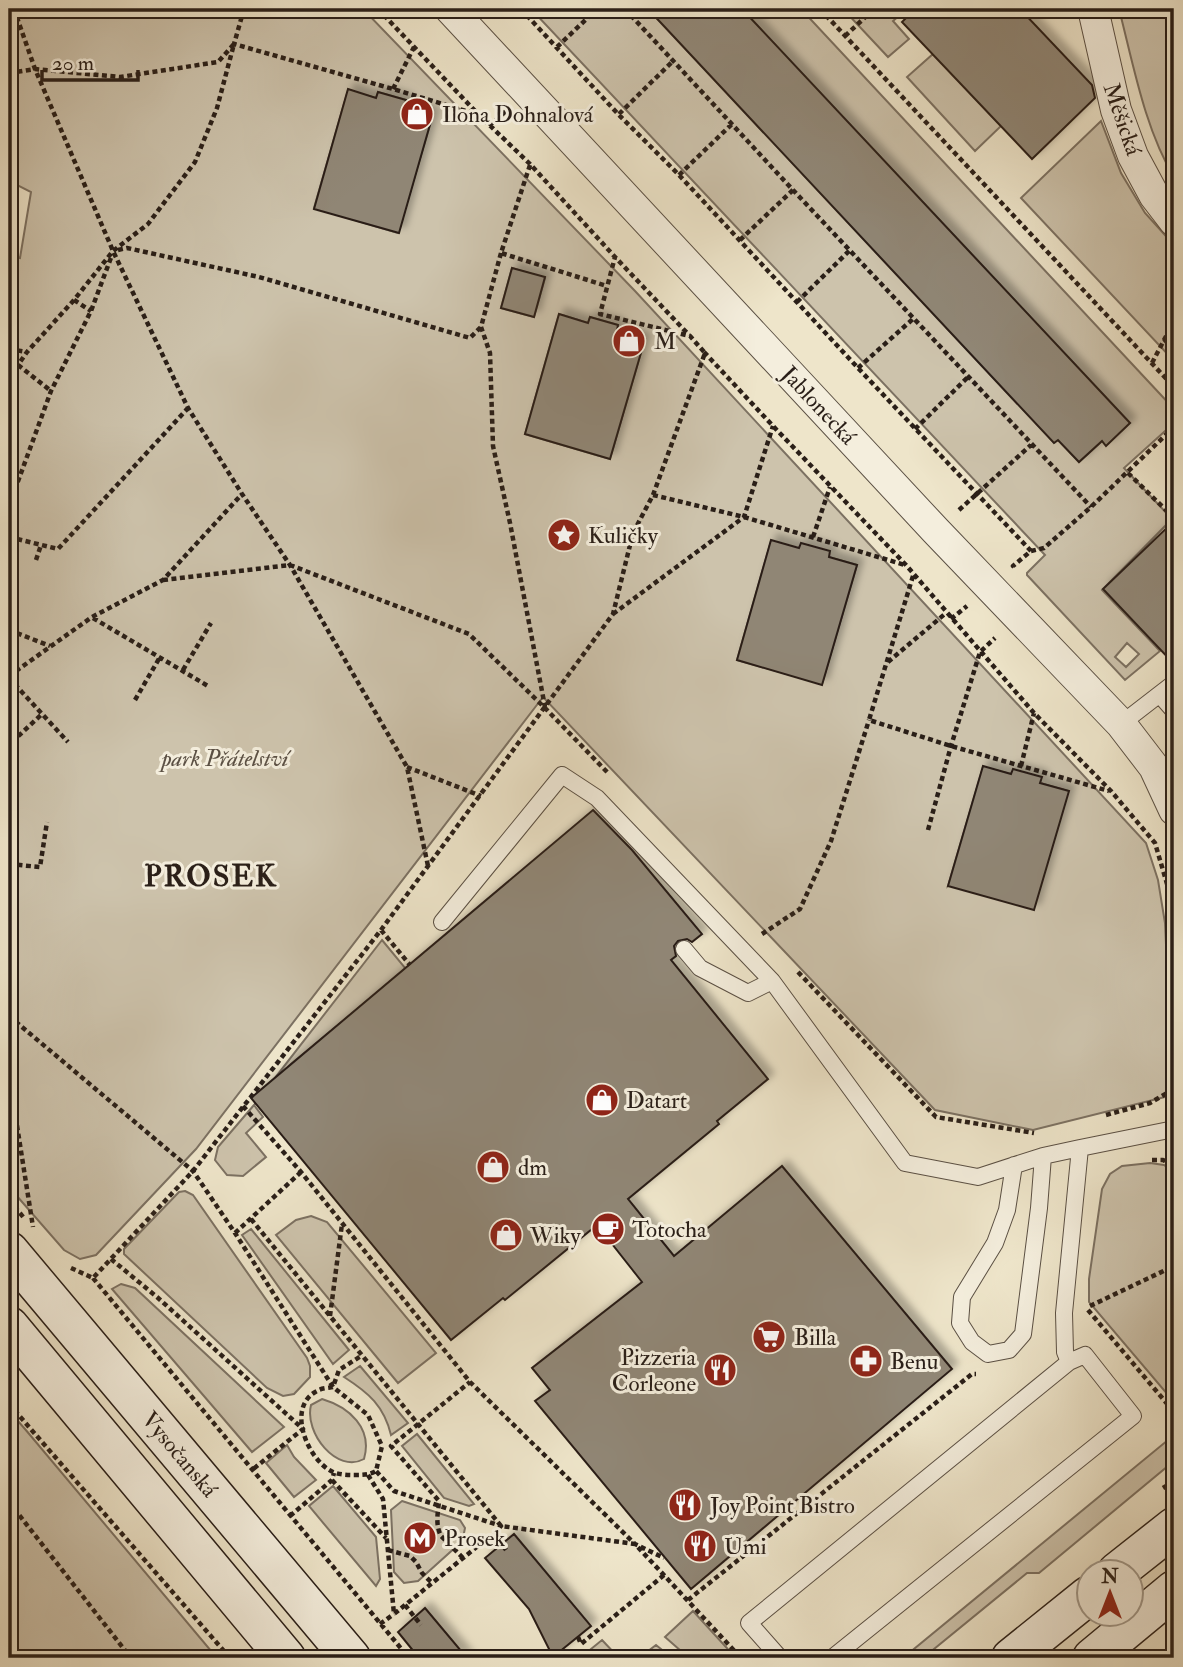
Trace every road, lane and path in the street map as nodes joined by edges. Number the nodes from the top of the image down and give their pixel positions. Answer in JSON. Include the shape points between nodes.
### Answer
{"nodes":[{"id":1,"x":14,"y":9,"type":"edge"},
{"id":2,"x":244,"y":9,"type":"edge"},
{"id":3,"x":378,"y":9,"type":"edge"},
{"id":4,"x":450,"y":9,"type":"edge"},
{"id":5,"x":521,"y":9,"type":"edge"},
{"id":6,"x":597,"y":9,"type":"edge"},
{"id":7,"x":625,"y":9,"type":"edge"},
{"id":8,"x":820,"y":9,"type":"edge"},
{"id":9,"x":874,"y":9,"type":"edge"},
{"id":10,"x":1093,"y":9,"type":"edge"},
{"id":11,"x":1152,"y":9,"type":"edge"},
{"id":12,"x":1174,"y":19,"type":"edge"},
{"id":13,"x":845,"y":36,"type":"junction"},
{"id":14,"x":234,"y":44,"type":"junction"},
{"id":15,"x":414,"y":47,"type":"junction"},
{"id":16,"x":557,"y":47,"type":"junction"},
{"id":17,"x":673,"y":61,"type":"junction"},
{"id":18,"x":35,"y":69,"type":"junction"},
{"id":19,"x":9,"y":73,"type":"edge"},
{"id":20,"x":393,"y":89,"type":"junction"},
{"id":21,"x":478,"y":114,"type":"junction"},
{"id":22,"x":618,"y":114,"type":"junction"},
{"id":23,"x":732,"y":124,"type":"junction"},
{"id":24,"x":530,"y":164,"type":"junction"},
{"id":25,"x":679,"y":175,"type":"junction"},
{"id":26,"x":793,"y":190,"type":"junction"},
{"id":27,"x":1174,"y":221,"type":"edge"},
{"id":28,"x":740,"y":240,"type":"junction"},
{"id":29,"x":850,"y":250,"type":"junction"},
{"id":30,"x":113,"y":251,"type":"junction"},
{"id":31,"x":501,"y":253,"type":"junction"},
{"id":32,"x":615,"y":257,"type":"junction"},
{"id":33,"x":607,"y":286,"type":"junction"},
{"id":34,"x":74,"y":300,"type":"junction"},
{"id":35,"x":797,"y":302,"type":"junction"},
{"id":36,"x":91,"y":311,"type":"junction"},
{"id":37,"x":914,"y":318,"type":"junction"},
{"id":38,"x":1174,"y":321,"type":"edge"},
{"id":39,"x":481,"y":327,"type":"junction"},
{"id":40,"x":690,"y":336,"type":"junction"},
{"id":41,"x":1164,"y":339,"type":"junction"},
{"id":42,"x":9,"y":349,"type":"edge"},
{"id":43,"x":1174,"y":350,"type":"edge"},
{"id":44,"x":27,"y":352,"type":"junction"},
{"id":45,"x":705,"y":353,"type":"junction"},
{"id":46,"x":1152,"y":363,"type":"junction"},
{"id":47,"x":18,"y":365,"type":"junction"},
{"id":48,"x":858,"y":368,"type":"junction"},
{"id":49,"x":969,"y":376,"type":"junction"},
{"id":50,"x":9,"y":378,"type":"edge"},
{"id":51,"x":1174,"y":387,"type":"edge"},
{"id":52,"x":51,"y":391,"type":"junction"},
{"id":53,"x":188,"y":408,"type":"junction"},
{"id":54,"x":773,"y":426,"type":"junction"},
{"id":55,"x":1174,"y":427,"type":"edge"},
{"id":56,"x":915,"y":429,"type":"junction"},
{"id":57,"x":1031,"y":445,"type":"junction"},
{"id":58,"x":1128,"y":473,"type":"junction"},
{"id":59,"x":830,"y":487,"type":"junction"},
{"id":60,"x":242,"y":494,"type":"junction"},
{"id":61,"x":978,"y":494,"type":"junction"},
{"id":62,"x":653,"y":495,"type":"junction"},
{"id":63,"x":9,"y":506,"type":"edge"},
{"id":64,"x":1091,"y":507,"type":"junction"},
{"id":65,"x":744,"y":517,"type":"junction"},
{"id":66,"x":1174,"y":518,"type":"edge"},
{"id":67,"x":9,"y":537,"type":"edge"},
{"id":68,"x":813,"y":537,"type":"junction"},
{"id":69,"x":41,"y":545,"type":"junction"},
{"id":70,"x":1031,"y":551,"type":"junction"},
{"id":71,"x":36,"y":560,"type":"dead end"},
{"id":72,"x":290,"y":565,"type":"junction"},
{"id":73,"x":906,"y":565,"type":"junction"},
{"id":74,"x":913,"y":575,"type":"junction"},
{"id":75,"x":1022,"y":576,"type":"dead end"},
{"id":76,"x":163,"y":580,"type":"junction"},
{"id":77,"x":946,"y":613,"type":"junction"},
{"id":78,"x":613,"y":614,"type":"junction"},
{"id":79,"x":1017,"y":616,"type":"junction"},
{"id":80,"x":92,"y":617,"type":"junction"},
{"id":81,"x":211,"y":623,"type":"dead end"},
{"id":82,"x":9,"y":630,"type":"edge"},
{"id":83,"x":51,"y":646,"type":"junction"},
{"id":84,"x":981,"y":652,"type":"junction"},
{"id":85,"x":160,"y":657,"type":"junction"},
{"id":86,"x":886,"y":663,"type":"junction"},
{"id":87,"x":183,"y":671,"type":"junction"},
{"id":88,"x":9,"y":677,"type":"edge"},
{"id":89,"x":1174,"y":682,"type":"edge"},
{"id":90,"x":208,"y":686,"type":"dead end"},
{"id":91,"x":1160,"y":695,"type":"junction"},
{"id":92,"x":135,"y":700,"type":"dead end"},
{"id":93,"x":545,"y":708,"type":"junction"},
{"id":94,"x":1174,"y":711,"type":"edge"},
{"id":95,"x":1034,"y":713,"type":"junction"},
{"id":96,"x":42,"y":714,"type":"junction"},
{"id":97,"x":869,"y":720,"type":"junction"},
{"id":98,"x":1121,"y":724,"type":"junction"},
{"id":99,"x":12,"y":742,"type":"dead end"},
{"id":100,"x":68,"y":742,"type":"dead end"},
{"id":101,"x":951,"y":746,"type":"junction"},
{"id":102,"x":1021,"y":766,"type":"junction"},
{"id":103,"x":407,"y":767,"type":"junction"},
{"id":104,"x":612,"y":778,"type":"dead end"},
{"id":105,"x":1111,"y":791,"type":"junction"},
{"id":106,"x":481,"y":796,"type":"junction"},
{"id":107,"x":1174,"y":810,"type":"edge"},
{"id":108,"x":47,"y":822,"type":"dead end"},
{"id":109,"x":928,"y":830,"type":"dead end"},
{"id":110,"x":9,"y":864,"type":"edge"},
{"id":111,"x":428,"y":866,"type":"junction"},
{"id":112,"x":442,"y":922,"type":"dead end"},
{"id":113,"x":381,"y":930,"type":"junction"},
{"id":114,"x":1174,"y":933,"type":"edge"},
{"id":115,"x":771,"y":943,"type":"dead end"},
{"id":116,"x":684,"y":949,"type":"dead end"},
{"id":117,"x":790,"y":962,"type":"dead end"},
{"id":118,"x":410,"y":965,"type":"dead end"},
{"id":119,"x":772,"y":982,"type":"junction"},
{"id":120,"x":9,"y":1016,"type":"edge"},
{"id":121,"x":9,"y":1075,"type":"edge"},
{"id":122,"x":1174,"y":1089,"type":"edge"},
{"id":123,"x":243,"y":1106,"type":"junction"},
{"id":124,"x":1101,"y":1117,"type":"dead end"},
{"id":125,"x":1174,"y":1129,"type":"edge"},
{"id":126,"x":1040,"y":1134,"type":"dead end"},
{"id":127,"x":1080,"y":1148,"type":"junction"},
{"id":128,"x":1043,"y":1156,"type":"junction"},
{"id":129,"x":1151,"y":1160,"type":"dead end"},
{"id":130,"x":1014,"y":1166,"type":"junction"},
{"id":131,"x":1174,"y":1166,"type":"edge"},
{"id":132,"x":193,"y":1171,"type":"junction"},
{"id":133,"x":300,"y":1172,"type":"junction"},
{"id":134,"x":9,"y":1200,"type":"edge"},
{"id":135,"x":251,"y":1219,"type":"junction"},
{"id":136,"x":342,"y":1224,"type":"junction"},
{"id":137,"x":235,"y":1233,"type":"junction"},
{"id":138,"x":9,"y":1251,"type":"edge"},
{"id":139,"x":111,"y":1259,"type":"junction"},
{"id":140,"x":67,"y":1266,"type":"dead end"},
{"id":141,"x":1174,"y":1266,"type":"edge"},
{"id":142,"x":93,"y":1278,"type":"junction"},
{"id":143,"x":1085,"y":1297,"type":"dead end"},
{"id":144,"x":1086,"y":1307,"type":"junction"},
{"id":145,"x":330,"y":1317,"type":"junction"},
{"id":146,"x":9,"y":1326,"type":"edge"},
{"id":147,"x":361,"y":1356,"type":"junction"},
{"id":148,"x":1069,"y":1362,"type":"junction"},
{"id":149,"x":985,"y":1375,"type":"dead end"},
{"id":150,"x":470,"y":1382,"type":"junction"},
{"id":151,"x":333,"y":1387,"type":"junction"},
{"id":152,"x":9,"y":1404,"type":"edge"},
{"id":153,"x":1174,"y":1412,"type":"edge"},
{"id":154,"x":418,"y":1425,"type":"junction"},
{"id":155,"x":303,"y":1429,"type":"junction"},
{"id":156,"x":382,"y":1446,"type":"junction"},
{"id":157,"x":391,"y":1446,"type":"junction"},
{"id":158,"x":252,"y":1470,"type":"junction"},
{"id":159,"x":376,"y":1471,"type":"junction"},
{"id":160,"x":334,"y":1473,"type":"junction"},
{"id":161,"x":368,"y":1475,"type":"junction"},
{"id":162,"x":82,"y":1478,"type":"dead end"},
{"id":163,"x":332,"y":1480,"type":"junction"},
{"id":164,"x":75,"y":1481,"type":"junction"},
{"id":165,"x":1174,"y":1481,"type":"edge"},
{"id":166,"x":1163,"y":1488,"type":"dead end"},
{"id":167,"x":9,"y":1502,"type":"edge"},
{"id":168,"x":438,"y":1505,"type":"junction"},
{"id":169,"x":290,"y":1516,"type":"junction"},
{"id":170,"x":501,"y":1526,"type":"junction"},
{"id":171,"x":1174,"y":1527,"type":"edge"},
{"id":172,"x":494,"y":1533,"type":"junction"},
{"id":173,"x":386,"y":1538,"type":"junction"},
{"id":174,"x":635,"y":1544,"type":"junction"},
{"id":175,"x":506,"y":1549,"type":"dead end"},
{"id":176,"x":387,"y":1550,"type":"junction"},
{"id":177,"x":463,"y":1558,"type":"junction"},
{"id":178,"x":664,"y":1558,"type":"dead end"},
{"id":179,"x":1136,"y":1558,"type":"edge"},
{"id":180,"x":664,"y":1575,"type":"junction"},
{"id":181,"x":432,"y":1583,"type":"junction"},
{"id":182,"x":1174,"y":1590,"type":"edge"},
{"id":183,"x":688,"y":1600,"type":"junction"},
{"id":184,"x":405,"y":1605,"type":"junction"},
{"id":185,"x":1074,"y":1607,"type":"edge"},
{"id":186,"x":394,"y":1614,"type":"junction"},
{"id":187,"x":380,"y":1624,"type":"junction"},
{"id":188,"x":421,"y":1625,"type":"dead end"},
{"id":189,"x":578,"y":1637,"type":"dead end"},
{"id":190,"x":131,"y":1658,"type":"edge"},
{"id":191,"x":230,"y":1658,"type":"edge"},
{"id":192,"x":286,"y":1658,"type":"edge"},
{"id":193,"x":351,"y":1658,"type":"edge"},
{"id":194,"x":409,"y":1658,"type":"edge"},
{"id":195,"x":741,"y":1658,"type":"edge"},
{"id":196,"x":779,"y":1658,"type":"edge"},
{"id":197,"x":832,"y":1658,"type":"edge"},
{"id":198,"x":1011,"y":1658,"type":"edge"},
{"id":199,"x":1092,"y":1658,"type":"edge"}],
"edges":[{"from":1,"to":18,"type":"path"},
{"from":2,"to":14,"type":"path"},
{"from":3,"to":15,"type":"path"},
{"from":4,"to":79,"type":"street","name":"Jablonecká"},
{"from":5,"to":16,"type":"path"},
{"from":6,"to":16,"type":"path"},
{"from":7,"to":17,"type":"path"},
{"from":8,"to":13,"type":"path"},
{"from":9,"to":13,"type":"path"},
{"from":10,"to":27,"type":"street","name":"Měšická","via":[[1116,110],[1133,156]]},
{"from":11,"to":12,"type":"path"},
{"from":13,"to":46,"type":"path"},
{"from":14,"to":18,"type":"path","via":[[218,62],[120,77]]},
{"from":14,"to":20,"type":"path"},
{"from":14,"to":30,"type":"path","via":[[217,108],[195,162],[148,224]]},
{"from":15,"to":20,"type":"path"},
{"from":15,"to":21,"type":"path"},
{"from":16,"to":22,"type":"path"},
{"from":17,"to":22,"type":"path"},
{"from":17,"to":23,"type":"path"},
{"from":18,"to":19,"type":"path"},
{"from":18,"to":30,"type":"path"},
{"from":20,"to":21,"type":"path"},
{"from":21,"to":24,"type":"path"},
{"from":22,"to":25,"type":"path"},
{"from":23,"to":25,"type":"path"},
{"from":23,"to":26,"type":"path"},
{"from":24,"to":31,"type":"path"},
{"from":24,"to":32,"type":"path"},
{"from":25,"to":28,"type":"path"},
{"from":26,"to":28,"type":"path"},
{"from":26,"to":29,"type":"path"},
{"from":28,"to":35,"type":"path"},
{"from":29,"to":35,"type":"path"},
{"from":29,"to":37,"type":"path"},
{"from":30,"to":34,"type":"path"},
{"from":30,"to":36,"type":"path"},
{"from":30,"to":39,"type":"path","via":[[127,248],[259,277],[470,338]]},
{"from":30,"to":53,"type":"path"},
{"from":31,"to":33,"type":"path"},
{"from":31,"to":39,"type":"path"},
{"from":32,"to":33,"type":"path"},
{"from":32,"to":40,"type":"path"},
{"from":33,"to":40,"type":"path","via":[[600,314]]},
{"from":34,"to":36,"type":"path"},
{"from":34,"to":44,"type":"path"},
{"from":35,"to":48,"type":"path"},
{"from":36,"to":52,"type":"path"},
{"from":37,"to":48,"type":"path"},
{"from":37,"to":49,"type":"path"},
{"from":38,"to":41,"type":"path"},
{"from":39,"to":93,"type":"path","via":[[490,353],[494,446]]},
{"from":40,"to":45,"type":"path"},
{"from":41,"to":43,"type":"path"},
{"from":41,"to":46,"type":"path"},
{"from":42,"to":44,"type":"path"},
{"from":44,"to":47,"type":"path"},
{"from":45,"to":54,"type":"path"},
{"from":45,"to":62,"type":"path"},
{"from":46,"to":51,"type":"path"},
{"from":47,"to":50,"type":"path"},
{"from":47,"to":52,"type":"path"},
{"from":48,"to":56,"type":"path"},
{"from":49,"to":56,"type":"path"},
{"from":49,"to":57,"type":"path"},
{"from":52,"to":63,"type":"path"},
{"from":53,"to":60,"type":"path"},
{"from":53,"to":69,"type":"path","via":[[58,549]]},
{"from":54,"to":59,"type":"path"},
{"from":54,"to":65,"type":"path"},
{"from":55,"to":58,"type":"path"},
{"from":56,"to":61,"type":"path"},
{"from":57,"to":61,"type":"path"},
{"from":57,"to":64,"type":"path"},
{"from":58,"to":64,"type":"path"},
{"from":58,"to":66,"type":"path"},
{"from":59,"to":68,"type":"path"},
{"from":59,"to":73,"type":"path"},
{"from":60,"to":72,"type":"path"},
{"from":60,"to":76,"type":"path"},
{"from":61,"to":70,"type":"path"},
{"from":62,"to":65,"type":"path"},
{"from":62,"to":78,"type":"path","via":[[633,533]]},
{"from":64,"to":70,"type":"path","via":[[1044,548]]},
{"from":65,"to":68,"type":"path"},
{"from":65,"to":78,"type":"path"},
{"from":67,"to":69,"type":"path"},
{"from":68,"to":73,"type":"path"},
{"from":69,"to":71,"type":"path"},
{"from":70,"to":75,"type":"path","via":[[1013,566]]},
{"from":72,"to":76,"type":"path"},
{"from":72,"to":93,"type":"path","via":[[469,634]]},
{"from":72,"to":103,"type":"path"},
{"from":73,"to":74,"type":"path"},
{"from":74,"to":77,"type":"path"},
{"from":74,"to":86,"type":"path"},
{"from":76,"to":80,"type":"path"},
{"from":77,"to":84,"type":"path"},
{"from":77,"to":86,"type":"path"},
{"from":78,"to":93,"type":"path"},
{"from":79,"to":84,"type":"path"},
{"from":79,"to":98,"type":"street","name":"Jablonecká"},
{"from":80,"to":83,"type":"path"},
{"from":80,"to":85,"type":"path"},
{"from":81,"to":87,"type":"path"},
{"from":82,"to":83,"type":"path"},
{"from":83,"to":88,"type":"path"},
{"from":84,"to":95,"type":"path"},
{"from":84,"to":101,"type":"path"},
{"from":85,"to":87,"type":"path"},
{"from":85,"to":92,"type":"path"},
{"from":86,"to":97,"type":"path"},
{"from":87,"to":90,"type":"path"},
{"from":88,"to":96,"type":"path"},
{"from":89,"to":91,"type":"lane"},
{"from":91,"to":94,"type":"lane"},
{"from":91,"to":98,"type":"lane"},
{"from":93,"to":104,"type":"path"},
{"from":93,"to":106,"type":"path"},
{"from":95,"to":102,"type":"path"},
{"from":95,"to":105,"type":"path"},
{"from":96,"to":99,"type":"path"},
{"from":96,"to":100,"type":"path"},
{"from":97,"to":101,"type":"path"},
{"from":97,"to":115,"type":"path","via":[[831,841],[800,909],[762,934]]},
{"from":98,"to":107,"type":"street","name":"Jablonecká","via":[[1154,767]]},
{"from":101,"to":102,"type":"path"},
{"from":101,"to":109,"type":"path"},
{"from":102,"to":105,"type":"path"},
{"from":103,"to":106,"type":"path"},
{"from":103,"to":111,"type":"path"},
{"from":105,"to":114,"type":"path","via":[[1156,843],[1172,901]]},
{"from":106,"to":111,"type":"path"},
{"from":108,"to":110,"type":"path","via":[[40,867]]},
{"from":111,"to":113,"type":"path"},
{"from":112,"to":119,"type":"lane","via":[[562,775],[597,797]]},
{"from":113,"to":118,"type":"path"},
{"from":113,"to":123,"type":"path"},
{"from":116,"to":119,"type":"lane","via":[[700,968],[748,993]]},
{"from":117,"to":126,"type":"path","via":[[936,1117]]},
{"from":119,"to":130,"type":"lane","via":[[905,1163],[978,1177]]},
{"from":120,"to":132,"type":"path"},
{"from":121,"to":134,"type":"path","via":[[33,1229]]},
{"from":122,"to":124,"type":"path","via":[[1150,1103]]},
{"from":123,"to":132,"type":"path"},
{"from":123,"to":133,"type":"path"},
{"from":125,"to":127,"type":"lane"},
{"from":127,"to":128,"type":"lane"},
{"from":127,"to":148,"type":"lane","via":[[1064,1313]]},
{"from":128,"to":130,"type":"lane"},
{"from":128,"to":130,"type":"lane","via":[[1023,1334],[1009,1350],[988,1354],[972,1342],[960,1322],[962,1297],[995,1243],[1007,1210]]},
{"from":129,"to":131,"type":"path"},
{"from":132,"to":137,"type":"path"},
{"from":132,"to":139,"type":"path"},
{"from":133,"to":135,"type":"path"},
{"from":133,"to":136,"type":"path"},
{"from":135,"to":137,"type":"path"},
{"from":135,"to":145,"type":"path"},
{"from":136,"to":145,"type":"path"},
{"from":136,"to":150,"type":"path"},
{"from":137,"to":151,"type":"path"},
{"from":138,"to":193,"type":"main road","name":"Vysočanská"},
{"from":139,"to":142,"type":"path"},
{"from":139,"to":155,"type":"path"},
{"from":140,"to":142,"type":"path"},
{"from":141,"to":144,"type":"path"},
{"from":142,"to":158,"type":"path"},
{"from":143,"to":144,"type":"path"},
{"from":144,"to":153,"type":"path"},
{"from":145,"to":147,"type":"path"},
{"from":146,"to":192,"type":"main road"},
{"from":147,"to":151,"type":"path","via":[[339,1370]]},
{"from":147,"to":154,"type":"path"},
{"from":148,"to":196,"type":"lane","via":[[749,1623]]},
{"from":148,"to":197,"type":"lane","via":[[1085,1355],[1133,1416]]},
{"from":149,"to":183,"type":"path","via":[[972,1374]]},
{"from":150,"to":154,"type":"path"},
{"from":150,"to":174,"type":"path"},
{"from":151,"to":155,"type":"path","via":[[306,1399],[301,1411]]},
{"from":151,"to":156,"type":"path","via":[[368,1415]]},
{"from":152,"to":164,"type":"path"},
{"from":154,"to":157,"type":"path"},
{"from":154,"to":170,"type":"path"},
{"from":155,"to":158,"type":"path"},
{"from":155,"to":160,"type":"path","via":[[323,1466]]},
{"from":156,"to":157,"type":"path"},
{"from":156,"to":159,"type":"path"},
{"from":157,"to":168,"type":"path"},
{"from":158,"to":169,"type":"path"},
{"from":159,"to":161,"type":"path"},
{"from":159,"to":168,"type":"path","via":[[394,1491]]},
{"from":160,"to":161,"type":"path"},
{"from":160,"to":163,"type":"path"},
{"from":161,"to":173,"type":"path","via":[[383,1499]]},
{"from":162,"to":164,"type":"path"},
{"from":163,"to":169,"type":"path"},
{"from":163,"to":173,"type":"path"},
{"from":164,"to":191,"type":"path"},
{"from":165,"to":166,"type":"path"},
{"from":167,"to":190,"type":"path"},
{"from":168,"to":170,"type":"path"},
{"from":168,"to":177,"type":"path","via":[[439,1531]]},
{"from":169,"to":187,"type":"path"},
{"from":170,"to":172,"type":"path"},
{"from":170,"to":174,"type":"path"},
{"from":171,"to":179,"type":"main road"},
{"from":172,"to":175,"type":"path"},
{"from":172,"to":177,"type":"path"},
{"from":173,"to":176,"type":"path"},
{"from":174,"to":178,"type":"path"},
{"from":174,"to":180,"type":"path"},
{"from":176,"to":181,"type":"path","via":[[410,1556]]},
{"from":176,"to":186,"type":"path"},
{"from":177,"to":181,"type":"path"},
{"from":180,"to":183,"type":"path"},
{"from":180,"to":189,"type":"path","via":[[581,1644]]},
{"from":181,"to":184,"type":"path"},
{"from":182,"to":199,"type":"main road"},
{"from":183,"to":195,"type":"path"},
{"from":184,"to":186,"type":"path"},
{"from":184,"to":188,"type":"path"},
{"from":185,"to":198,"type":"main road"},
{"from":186,"to":187,"type":"path"},
{"from":187,"to":194,"type":"path"}]}
